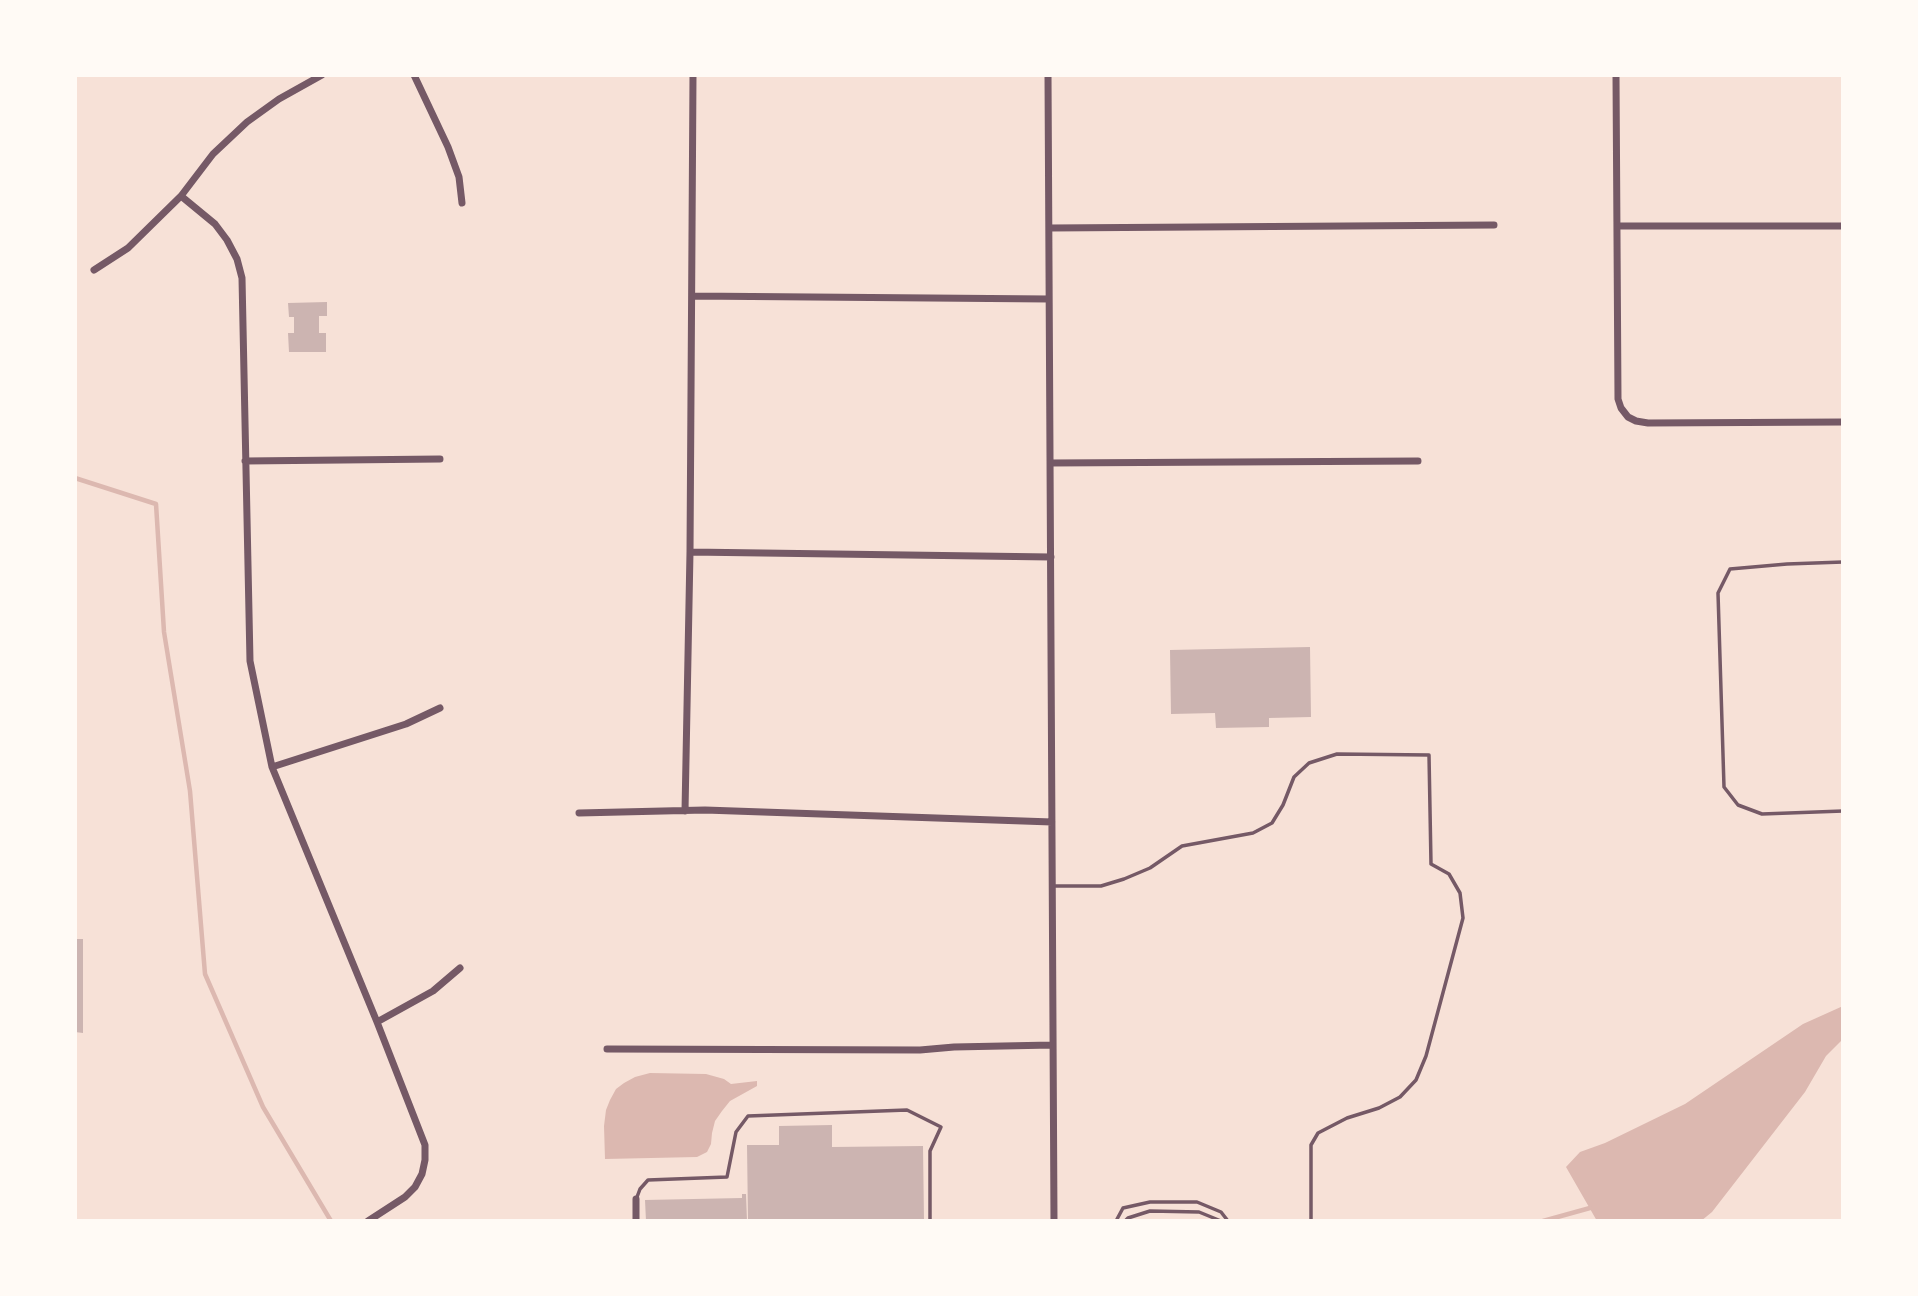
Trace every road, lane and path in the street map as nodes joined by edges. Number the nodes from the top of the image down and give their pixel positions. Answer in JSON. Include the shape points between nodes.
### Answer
{"nodes":[{"id":1,"x":322,"y":75,"type":"edge"},
{"id":2,"x":414,"y":75,"type":"edge"},
{"id":3,"x":693,"y":75,"type":"edge"},
{"id":4,"x":1048,"y":75,"type":"edge"},
{"id":5,"x":1616,"y":75,"type":"edge"},
{"id":6,"x":181,"y":196,"type":"junction"},
{"id":7,"x":462,"y":203,"type":"dead end"},
{"id":8,"x":1494,"y":225,"type":"dead end"},
{"id":9,"x":1617,"y":226,"type":"junction"},
{"id":10,"x":1843,"y":226,"type":"edge"},
{"id":11,"x":1050,"y":228,"type":"junction"},
{"id":12,"x":94,"y":270,"type":"dead end"},
{"id":13,"x":692,"y":296,"type":"junction"},
{"id":14,"x":1049,"y":299,"type":"junction"},
{"id":15,"x":1843,"y":422,"type":"edge"},
{"id":16,"x":440,"y":459,"type":"dead end"},
{"id":17,"x":245,"y":461,"type":"junction"},
{"id":18,"x":1418,"y":461,"type":"dead end"},
{"id":19,"x":1050,"y":463,"type":"junction"},
{"id":20,"x":690,"y":552,"type":"junction"},
{"id":21,"x":1051,"y":557,"type":"junction"},
{"id":22,"x":1843,"y":562,"type":"edge"},
{"id":23,"x":440,"y":708,"type":"dead end"},
{"id":24,"x":272,"y":767,"type":"junction"},
{"id":25,"x":685,"y":811,"type":"junction"},
{"id":26,"x":1843,"y":811,"type":"edge"},
{"id":27,"x":579,"y":813,"type":"dead end"},
{"id":28,"x":1052,"y":822,"type":"junction"},
{"id":29,"x":1052,"y":886,"type":"junction"},
{"id":30,"x":460,"y":968,"type":"dead end"},
{"id":31,"x":377,"y":1022,"type":"junction"},
{"id":32,"x":1052,"y":1045,"type":"junction"},
{"id":33,"x":607,"y":1049,"type":"dead end"},
{"id":34,"x":636,"y":1199,"type":"joint"},
{"id":35,"x":368,"y":1221,"type":"edge"},
{"id":36,"x":636,"y":1221,"type":"edge"},
{"id":37,"x":930,"y":1221,"type":"edge"},
{"id":38,"x":1054,"y":1221,"type":"edge"},
{"id":39,"x":1116,"y":1221,"type":"edge"},
{"id":40,"x":1125,"y":1221,"type":"edge"},
{"id":41,"x":1221,"y":1221,"type":"edge"},
{"id":42,"x":1228,"y":1221,"type":"edge"},
{"id":43,"x":1311,"y":1221,"type":"edge"}],
"edges":[{"from":1,"to":6,"type":"street","via":[[247,122],[213,154]]},
{"from":2,"to":7,"type":"street","via":[[448,147]]},
{"from":3,"to":13,"type":"street"},
{"from":4,"to":11,"type":"street"},
{"from":5,"to":9,"type":"street"},
{"from":6,"to":12,"type":"street","via":[[128,248]]},
{"from":6,"to":17,"type":"street","via":[[228,240],[242,278]]},
{"from":8,"to":11,"type":"street"},
{"from":9,"to":10,"type":"street"},
{"from":9,"to":15,"type":"street","via":[[1618,399],[1628,416],[1648,423]]},
{"from":11,"to":14,"type":"street"},
{"from":13,"to":14,"type":"street"},
{"from":13,"to":20,"type":"street"},
{"from":14,"to":19,"type":"street"},
{"from":16,"to":17,"type":"street"},
{"from":17,"to":24,"type":"street","via":[[250,661]]},
{"from":18,"to":19,"type":"street"},
{"from":19,"to":21,"type":"street"},
{"from":20,"to":21,"type":"street"},
{"from":20,"to":25,"type":"street"},
{"from":21,"to":28,"type":"street"},
{"from":22,"to":26,"type":"lane","via":[[1730,569],[1718,593],[1724,787],[1738,805],[1762,814]]},
{"from":23,"to":24,"type":"street","via":[[406,724]]},
{"from":24,"to":31,"type":"street"},
{"from":25,"to":27,"type":"street"},
{"from":25,"to":28,"type":"street"},
{"from":28,"to":29,"type":"street"},
{"from":29,"to":32,"type":"street"},
{"from":29,"to":43,"type":"lane","via":[[1101,886],[1150,868],[1182,846],[1253,833],[1272,823],[1294,778],[1309,762],[1337,754],[1429,755],[1431,864],[1449,874],[1460,893],[1463,918],[1416,1080],[1400,1097],[1380,1108],[1318,1133],[1311,1145]]},
{"from":30,"to":31,"type":"street","via":[[433,991]]},
{"from":31,"to":35,"type":"street","via":[[425,1145],[425,1160],[405,1197]]},
{"from":32,"to":33,"type":"street","via":[[920,1050]]},
{"from":32,"to":38,"type":"street"},
{"from":34,"to":36,"type":"street"},
{"from":34,"to":37,"type":"lane","via":[[648,1180],[727,1177],[736,1132],[748,1116],[907,1110],[941,1127],[930,1151]]},
{"from":39,"to":42,"type":"lane","via":[[1123,1208],[1150,1202],[1197,1202],[1221,1212]]},
{"from":40,"to":41,"type":"lane","via":[[1162,1211],[1199,1212]]}]}
